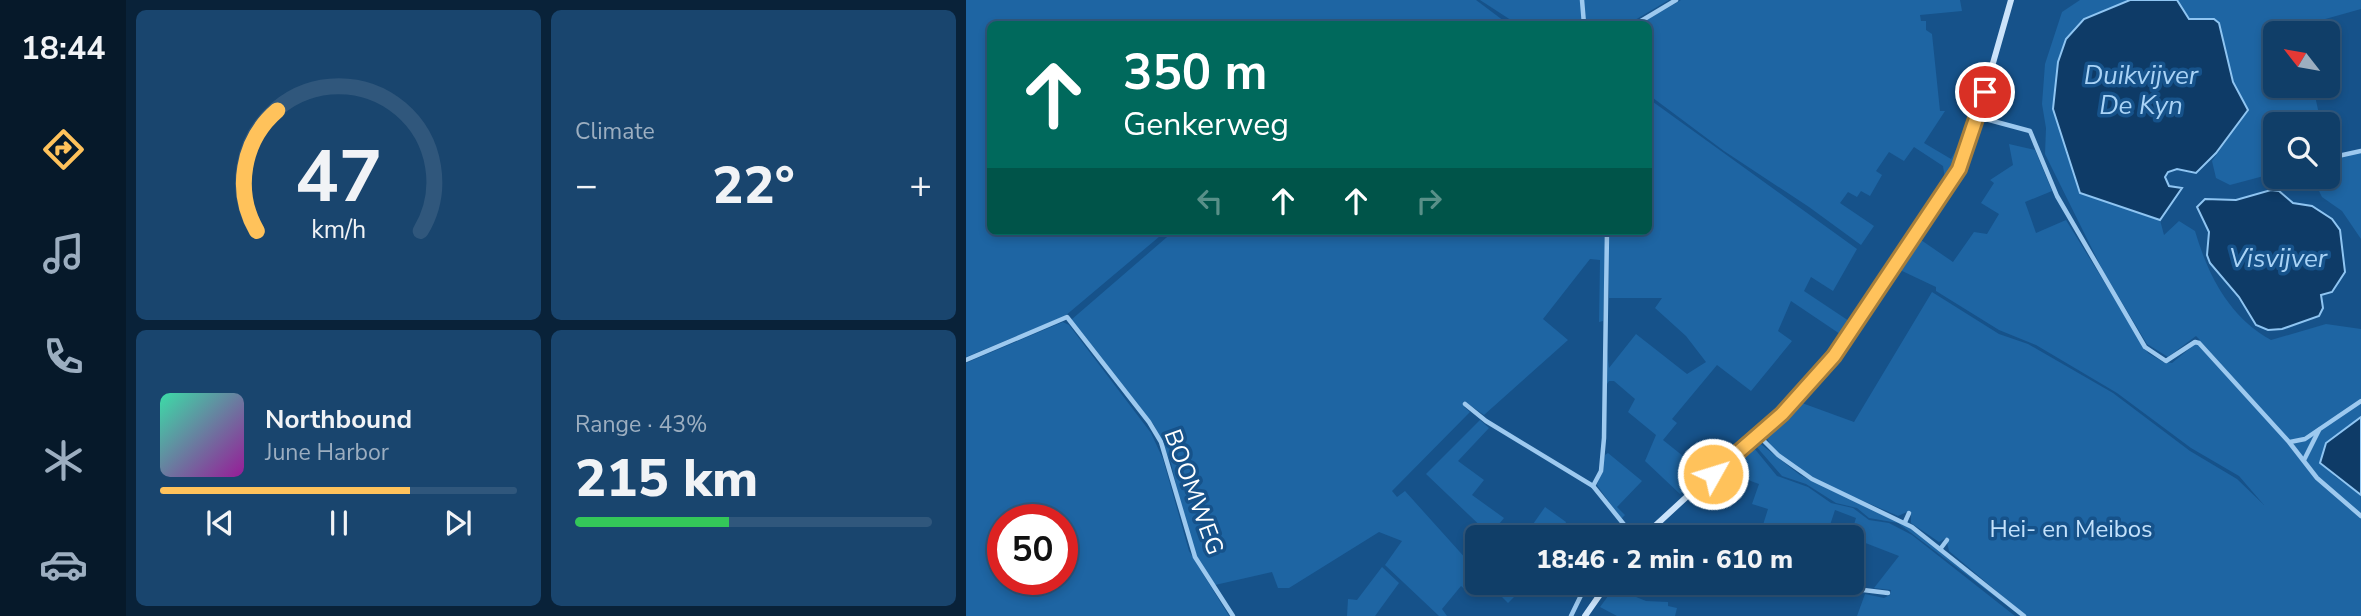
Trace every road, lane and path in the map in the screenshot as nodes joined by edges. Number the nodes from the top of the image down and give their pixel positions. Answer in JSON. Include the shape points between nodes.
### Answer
{"nodes":[{"id":1,"x":1582,"y":0,"type":"edge"},
{"id":2,"x":1676,"y":0,"type":"edge"},
{"id":3,"x":2011,"y":0,"type":"edge"},
{"id":4,"x":1584,"y":21,"type":"edge"},
{"id":5,"x":1641,"y":21,"type":"edge"},
{"id":6,"x":1981,"y":117,"type":"junction"},
{"id":7,"x":2361,"y":151,"type":"edge"},
{"id":8,"x":2340,"y":156,"type":"edge"},
{"id":9,"x":1607,"y":235,"type":"edge"},
{"id":10,"x":966,"y":360,"type":"edge"},
{"id":11,"x":2361,"y":401,"type":"edge"},
{"id":12,"x":1465,"y":404,"type":"dead end"},
{"id":13,"x":2321,"y":427,"type":"junction"},
{"id":14,"x":1757,"y":434,"type":"junction"},
{"id":15,"x":2289,"y":442,"type":"junction"},
{"id":16,"x":2304,"y":460,"type":"junction"},
{"id":17,"x":1593,"y":485,"type":"junction"},
{"id":18,"x":1909,"y":513,"type":"dead end"},
{"id":19,"x":2361,"y":516,"type":"edge"},
{"id":20,"x":1905,"y":522,"type":"junction"},
{"id":21,"x":1623,"y":525,"type":"edge"},
{"id":22,"x":1657,"y":525,"type":"edge"},
{"id":23,"x":1947,"y":540,"type":"dead end"},
{"id":24,"x":1941,"y":548,"type":"junction"},
{"id":25,"x":1864,"y":590,"type":"edge"},
{"id":26,"x":1888,"y":593,"type":"dead end"},
{"id":27,"x":1581,"y":595,"type":"edge"},
{"id":28,"x":1600,"y":595,"type":"edge"},
{"id":29,"x":1233,"y":616,"type":"edge"},
{"id":30,"x":1571,"y":616,"type":"edge"},
{"id":31,"x":1585,"y":616,"type":"edge"},
{"id":32,"x":2024,"y":616,"type":"edge"}],
"edges":[{"from":1,"to":4,"type":"street"},
{"from":2,"to":5,"type":"street"},
{"from":3,"to":6,"type":"main road"},
{"from":6,"to":14,"type":"main road","via":[[1959,169],[1825,368]]},
{"from":6,"to":15,"type":"street","via":[[2020,126],[2035,138],[2057,196],[2145,347],[2166,361],[2197,342]]},
{"from":7,"to":8,"type":"street"},
{"from":9,"to":17,"type":"street","via":[[1604,438],[1601,471]]},
{"from":10,"to":29,"type":"street","name":"BOOMWEG","via":[[1067,317],[1161,442],[1195,557]]},
{"from":11,"to":13,"type":"street"},
{"from":12,"to":17,"type":"street"},
{"from":13,"to":15,"type":"street","via":[[2305,439]]},
{"from":13,"to":16,"type":"street"},
{"from":14,"to":20,"type":"street","via":[[1812,479]]},
{"from":14,"to":22,"type":"main road"},
{"from":15,"to":16,"type":"street"},
{"from":16,"to":19,"type":"street","via":[[2317,478]]},
{"from":17,"to":21,"type":"street"},
{"from":18,"to":20,"type":"street"},
{"from":20,"to":24,"type":"street"},
{"from":23,"to":24,"type":"street"},
{"from":24,"to":32,"type":"street"},
{"from":25,"to":26,"type":"street"},
{"from":27,"to":30,"type":"street"},
{"from":28,"to":31,"type":"main road"}]}
